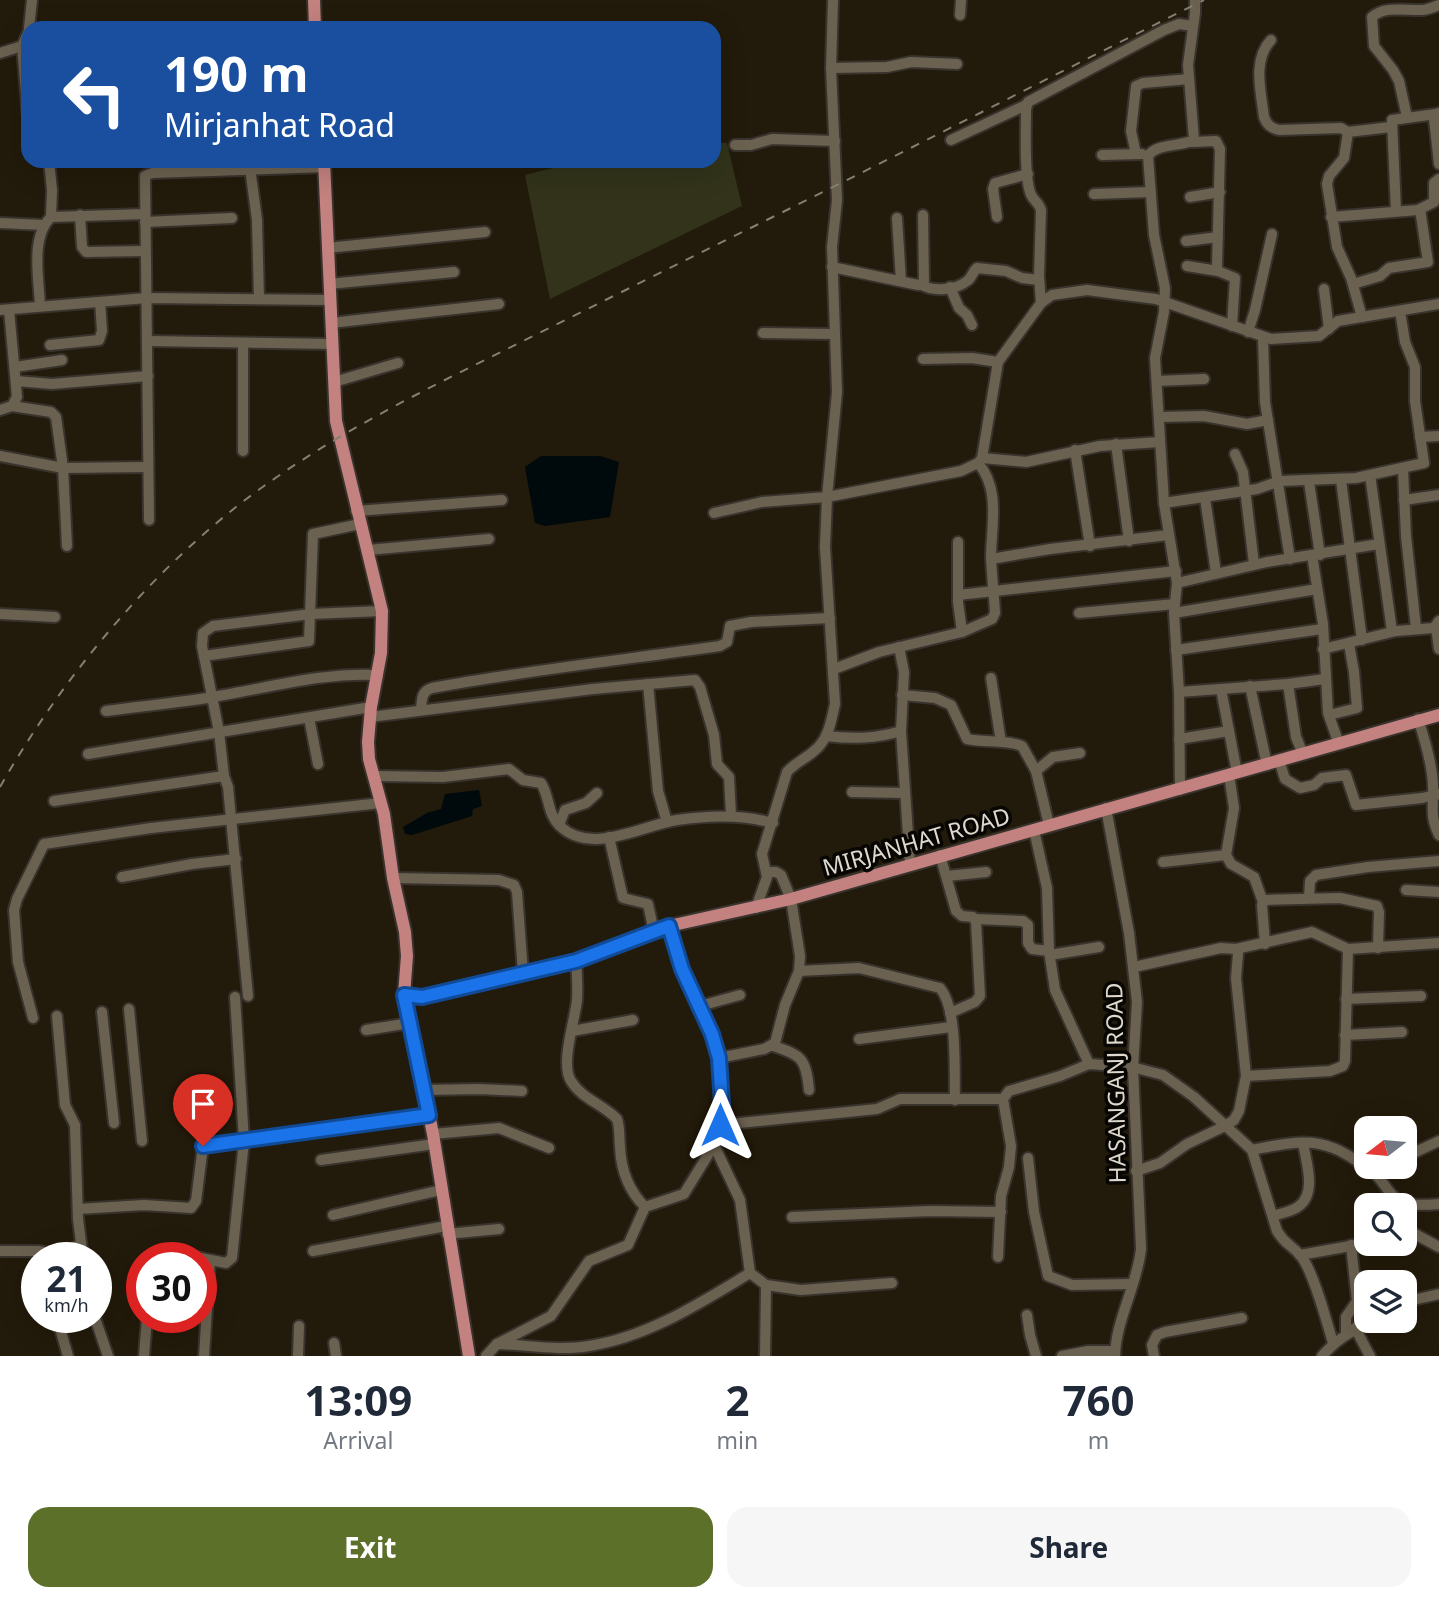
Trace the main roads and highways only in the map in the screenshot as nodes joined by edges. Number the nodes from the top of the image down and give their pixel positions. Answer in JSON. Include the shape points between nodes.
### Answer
{"nodes":[{"id":1,"x":314,"y":0,"type":"edge"},
{"id":2,"x":315,"y":21,"type":"edge"},
{"id":3,"x":324,"y":168,"type":"edge"},
{"id":4,"x":1439,"y":715,"type":"edge"},
{"id":5,"x":404,"y":995,"type":"junction"},
{"id":6,"x":469,"y":1356,"type":"edge"}],
"edges":[{"from":1,"to":2,"type":"main road"},
{"from":3,"to":5,"type":"main road","via":[[338,438],[382,611],[368,742],[405,932]]},
{"from":4,"to":5,"type":"main road","name":"MIRJANHAT ROAD","via":[[791,899],[669,926],[576,961],[422,997]]},
{"from":5,"to":6,"type":"main road"}]}
